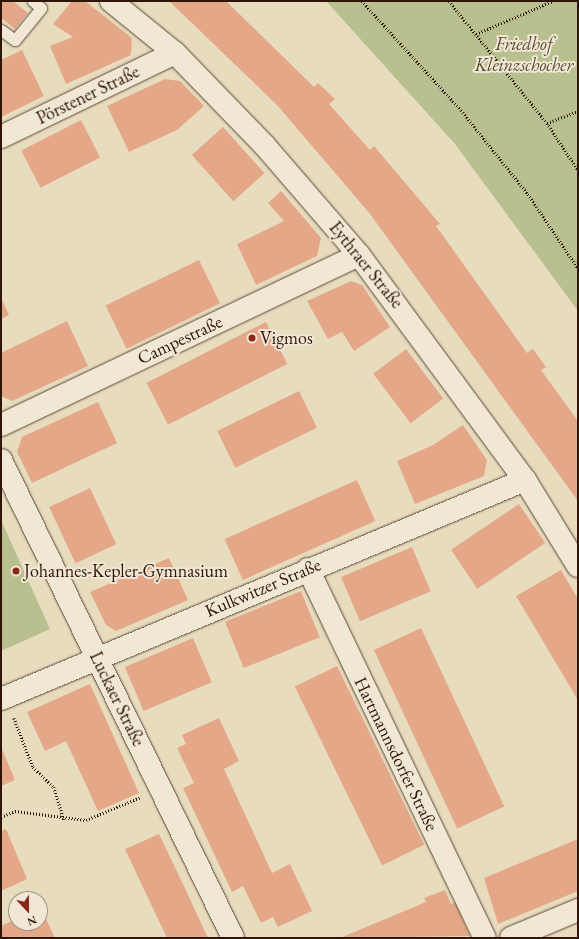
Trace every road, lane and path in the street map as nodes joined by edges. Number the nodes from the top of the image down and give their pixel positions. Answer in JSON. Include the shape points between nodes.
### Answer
{"nodes":[{"id":1,"x":33,"y":1,"type":"edge"},
{"id":2,"x":111,"y":1,"type":"edge"},
{"id":3,"x":362,"y":1,"type":"edge"},
{"id":4,"x":449,"y":1,"type":"edge"},
{"id":5,"x":553,"y":1,"type":"edge"},
{"id":6,"x":1,"y":30,"type":"edge"},
{"id":7,"x":476,"y":34,"type":"junction"},
{"id":8,"x":175,"y":53,"type":"junction"},
{"id":9,"x":578,"y":111,"type":"edge"},
{"id":10,"x":548,"y":123,"type":"junction"},
{"id":11,"x":1,"y":137,"type":"edge"},
{"id":12,"x":578,"y":170,"type":"edge"},
{"id":13,"x":359,"y":255,"type":"junction"},
{"id":14,"x":578,"y":268,"type":"edge"},
{"id":15,"x":1,"y":425,"type":"edge"},
{"id":16,"x":1,"y":460,"type":"edge"},
{"id":17,"x":525,"y":480,"type":"junction"},
{"id":18,"x":578,"y":566,"type":"edge"},
{"id":19,"x":308,"y":569,"type":"junction"},
{"id":20,"x":97,"y":657,"type":"junction"},
{"id":21,"x":3,"y":698,"type":"edge"},
{"id":22,"x":161,"y":788,"type":"junction"},
{"id":23,"x":1,"y":817,"type":"edge"},
{"id":24,"x":64,"y":819,"type":"junction"},
{"id":25,"x":578,"y":910,"type":"edge"},
{"id":26,"x":233,"y":938,"type":"edge"},
{"id":27,"x":485,"y":938,"type":"edge"},
{"id":28,"x":511,"y":938,"type":"edge"}],
"edges":[{"from":1,"to":6,"type":"lane","via":[[41,8],[15,40]]},
{"from":2,"to":8,"type":"street","name":"Eythraer Straße"},
{"from":3,"to":14,"type":"path","via":[[461,110],[528,194]]},
{"from":4,"to":7,"type":"path"},
{"from":5,"to":7,"type":"path"},
{"from":7,"to":10,"type":"path"},
{"from":8,"to":11,"type":"street","name":"Pörstener Straße"},
{"from":8,"to":13,"type":"street","name":"Eythraer Straße","via":[[265,146]]},
{"from":9,"to":10,"type":"path"},
{"from":10,"to":12,"type":"path"},
{"from":13,"to":15,"type":"street","name":"Campestraße"},
{"from":13,"to":17,"type":"street","name":"Eythraer Straße"},
{"from":16,"to":20,"type":"street","name":"Luckaer Straße"},
{"from":17,"to":18,"type":"street","name":"Eythraer Straße"},
{"from":17,"to":19,"type":"street","name":"Kulkwitzer Straße"},
{"from":19,"to":20,"type":"street","name":"Kulkwitzer Straße"},
{"from":19,"to":27,"type":"street","name":"Hartmannsdorfer Straße"},
{"from":20,"to":21,"type":"street","name":"Kulkwitzer Straße"},
{"from":20,"to":22,"type":"street","name":"Luckaer Straße"},
{"from":21,"to":24,"type":"path","via":[[33,767],[54,787]]},
{"from":22,"to":24,"type":"path","via":[[86,820]]},
{"from":22,"to":26,"type":"street","name":"Luckaer Straße"},
{"from":23,"to":24,"type":"path","via":[[15,811]]},
{"from":25,"to":28,"type":"street"}]}
